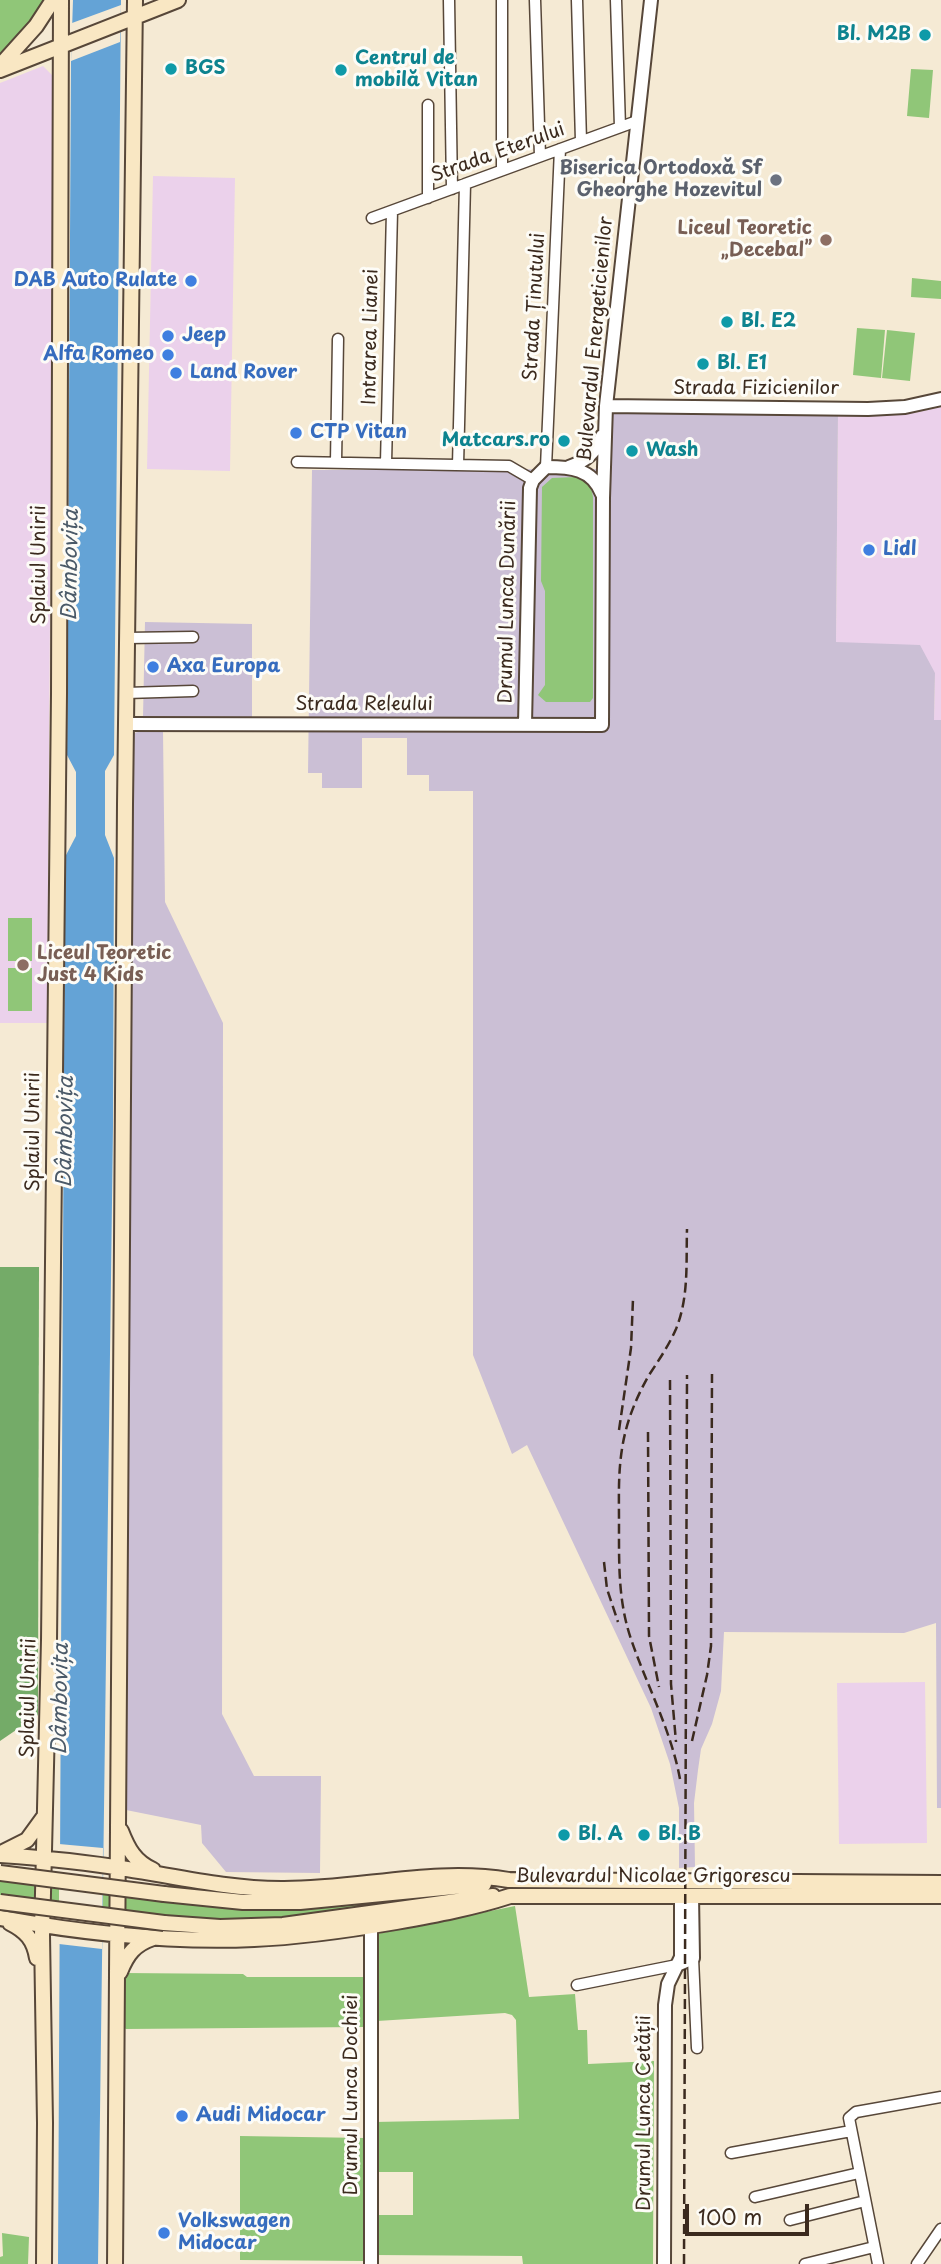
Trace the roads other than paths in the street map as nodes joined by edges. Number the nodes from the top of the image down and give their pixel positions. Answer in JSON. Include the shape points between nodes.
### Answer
{"nodes":[{"id":1,"x":53,"y":0,"type":"edge"},
{"id":2,"x":61,"y":0,"type":"edge"},
{"id":3,"x":135,"y":0,"type":"edge"},
{"id":4,"x":178,"y":0,"type":"edge"},
{"id":5,"x":449,"y":0,"type":"edge"},
{"id":6,"x":502,"y":0,"type":"edge"},
{"id":7,"x":535,"y":0,"type":"edge"},
{"id":8,"x":577,"y":0,"type":"edge"},
{"id":9,"x":616,"y":0,"type":"edge"},
{"id":10,"x":651,"y":0,"type":"edge"},
{"id":11,"x":134,"y":18,"type":"junction"},
{"id":12,"x":66,"y":44,"type":"junction"},
{"id":13,"x":0,"y":68,"type":"edge"},
{"id":14,"x":428,"y":105,"type":"dead end"},
{"id":15,"x":637,"y":121,"type":"junction"},
{"id":16,"x":620,"y":127,"type":"junction"},
{"id":17,"x":581,"y":141,"type":"junction"},
{"id":18,"x":560,"y":149,"type":"junction"},
{"id":19,"x":540,"y":156,"type":"junction"},
{"id":20,"x":502,"y":170,"type":"junction"},
{"id":21,"x":465,"y":184,"type":"junction"},
{"id":22,"x":452,"y":189,"type":"junction"},
{"id":23,"x":428,"y":198,"type":"junction"},
{"id":24,"x":392,"y":211,"type":"junction"},
{"id":25,"x":372,"y":218,"type":"dead end"},
{"id":26,"x":338,"y":339,"type":"dead end"},
{"id":27,"x":941,"y":401,"type":"edge"},
{"id":28,"x":606,"y":406,"type":"junction"},
{"id":29,"x":605,"y":429,"type":"junction"},
{"id":30,"x":297,"y":462,"type":"dead end"},
{"id":31,"x":336,"y":462,"type":"junction"},
{"id":32,"x":386,"y":463,"type":"junction"},
{"id":33,"x":458,"y":465,"type":"junction"},
{"id":34,"x":546,"y":467,"type":"junction"},
{"id":35,"x":569,"y":467,"type":"junction"},
{"id":36,"x":533,"y":480,"type":"junction"},
{"id":37,"x":603,"y":498,"type":"junction"},
{"id":38,"x":193,"y":637,"type":"dead end"},
{"id":39,"x":127,"y":638,"type":"junction"},
{"id":40,"x":193,"y":691,"type":"dead end"},
{"id":41,"x":126,"y":693,"type":"junction"},
{"id":42,"x":126,"y":724,"type":"junction"},
{"id":43,"x":525,"y":724,"type":"junction"},
{"id":44,"x":602,"y":725,"type":"joint"},
{"id":45,"x":45,"y":1813,"type":"junction"},
{"id":46,"x":118,"y":1822,"type":"junction"},
{"id":47,"x":0,"y":1854,"type":"edge"},
{"id":48,"x":43,"y":1858,"type":"junction"},
{"id":49,"x":118,"y":1867,"type":"junction"},
{"id":50,"x":0,"y":1873,"type":"edge"},
{"id":51,"x":167,"y":1876,"type":"junction"},
{"id":52,"x":509,"y":1880,"type":"junction"},
{"id":53,"x":941,"y":1883,"type":"edge"},
{"id":54,"x":687,"y":1895,"type":"junction"},
{"id":55,"x":510,"y":1896,"type":"junction"},
{"id":56,"x":941,"y":1896,"type":"edge"},
{"id":57,"x":0,"y":1902,"type":"edge"},
{"id":58,"x":0,"y":1919,"type":"edge"},
{"id":59,"x":42,"y":1926,"type":"junction"},
{"id":60,"x":370,"y":1927,"type":"junction"},
{"id":61,"x":117,"y":1934,"type":"junction"},
{"id":62,"x":158,"y":1937,"type":"junction"},
{"id":63,"x":693,"y":1958,"type":"junction"},
{"id":64,"x":677,"y":1965,"type":"junction"},
{"id":65,"x":117,"y":1980,"type":"junction"},
{"id":66,"x":577,"y":1985,"type":"dead end"},
{"id":67,"x":43,"y":1990,"type":"junction"},
{"id":68,"x":697,"y":2048,"type":"dead end"},
{"id":69,"x":941,"y":2097,"type":"edge"},
{"id":70,"x":851,"y":2131,"type":"junction"},
{"id":71,"x":731,"y":2153,"type":"dead end"},
{"id":72,"x":859,"y":2173,"type":"junction"},
{"id":73,"x":755,"y":2197,"type":"dead end"},
{"id":74,"x":865,"y":2201,"type":"junction"},
{"id":75,"x":790,"y":2220,"type":"dead end"},
{"id":76,"x":941,"y":2229,"type":"edge"},
{"id":77,"x":874,"y":2247,"type":"junction"},
{"id":78,"x":44,"y":2264,"type":"edge"},
{"id":79,"x":115,"y":2264,"type":"edge"},
{"id":80,"x":371,"y":2264,"type":"edge"},
{"id":81,"x":664,"y":2264,"type":"edge"},
{"id":82,"x":805,"y":2264,"type":"edge"},
{"id":83,"x":878,"y":2264,"type":"edge"},
{"id":84,"x":917,"y":2264,"type":"edge"}],
"edges":[{"from":1,"to":13,"type":"main road"},
{"from":2,"to":12,"type":"main road","name":"Splaiul Unirii"},
{"from":3,"to":11,"type":"main road"},
{"from":4,"to":11,"type":"main road"},
{"from":5,"to":22,"type":"street"},
{"from":6,"to":20,"type":"street"},
{"from":7,"to":19,"type":"street"},
{"from":8,"to":17,"type":"street"},
{"from":9,"to":16,"type":"street"},
{"from":10,"to":15,"type":"street","name":"Bulevardul Energeticienilor"},
{"from":11,"to":12,"type":"main road"},
{"from":11,"to":39,"type":"main road"},
{"from":12,"to":13,"type":"main road"},
{"from":12,"to":45,"type":"main road","name":"Splaiul Unirii"},
{"from":14,"to":23,"type":"street"},
{"from":15,"to":16,"type":"street","name":"Strada Eterului"},
{"from":15,"to":28,"type":"street","name":"Bulevardul Energeticienilor"},
{"from":16,"to":17,"type":"street","name":"Strada Eterului"},
{"from":17,"to":18,"type":"street","name":"Strada Eterului"},
{"from":18,"to":19,"type":"street","name":"Strada Eterului"},
{"from":18,"to":34,"type":"street","name":"Strada Ținutului"},
{"from":19,"to":20,"type":"street","name":"Strada Eterului"},
{"from":20,"to":21,"type":"street","name":"Strada Eterului"},
{"from":21,"to":22,"type":"street","name":"Strada Eterului"},
{"from":21,"to":33,"type":"street"},
{"from":22,"to":23,"type":"street","name":"Strada Eterului"},
{"from":23,"to":24,"type":"street","name":"Strada Eterului"},
{"from":24,"to":25,"type":"street","name":"Strada Eterului"},
{"from":24,"to":32,"type":"street","name":"Intrarea Lianei"},
{"from":26,"to":31,"type":"street"},
{"from":27,"to":28,"type":"street","name":"Strada Fizicienilor","via":[[914,409]]},
{"from":28,"to":29,"type":"street","name":"Bulevardul Energeticienilor"},
{"from":29,"to":35,"type":"street","via":[[594,452]]},
{"from":29,"to":37,"type":"street","name":"Bulevardul Energeticienilor"},
{"from":30,"to":31,"type":"street"},
{"from":31,"to":32,"type":"street"},
{"from":32,"to":33,"type":"street"},
{"from":33,"to":36,"type":"street","via":[[509,466]]},
{"from":34,"to":35,"type":"street"},
{"from":34,"to":36,"type":"street","name":"Drumul Lunca Dunării"},
{"from":35,"to":37,"type":"street","via":[[589,475]]},
{"from":36,"to":43,"type":"street","name":"Drumul Lunca Dunării","via":[[528,496]]},
{"from":37,"to":44,"type":"street","name":"Bulevardul Energeticienilor"},
{"from":38,"to":39,"type":"street"},
{"from":39,"to":41,"type":"main road"},
{"from":40,"to":41,"type":"street"},
{"from":41,"to":42,"type":"main road"},
{"from":42,"to":43,"type":"street","name":"Strada Releului"},
{"from":42,"to":46,"type":"main road"},
{"from":43,"to":44,"type":"street","name":"Strada Releului"},
{"from":45,"to":47,"type":"main road","via":[[27,1840]]},
{"from":45,"to":48,"type":"main road","name":"Splaiul Unirii"},
{"from":46,"to":49,"type":"main road"},
{"from":46,"to":51,"type":"main road","via":[[136,1860]]},
{"from":47,"to":48,"type":"main road","name":"Bulevardul Nicolae Grigorescu"},
{"from":48,"to":49,"type":"main road","name":"Bulevardul Nicolae Grigorescu"},
{"from":48,"to":59,"type":"main road","name":"Splaiul Unirii"},
{"from":49,"to":51,"type":"main road","name":"Bulevardul Nicolae Grigorescu"},
{"from":49,"to":61,"type":"main road"},
{"from":50,"to":52,"type":"main road","bridge":true,"via":[[243,1902],[356,1898]]},
{"from":51,"to":52,"type":"main road","name":"Bulevardul Nicolae Grigorescu","via":[[283,1889],[449,1876]]},
{"from":52,"to":53,"type":"main road","name":"Bulevardul Nicolae Grigorescu"},
{"from":54,"to":55,"type":"main road","name":"Bulevardul Nicolae Grigorescu"},
{"from":54,"to":56,"type":"main road","name":"Bulevardul Nicolae Grigorescu"},
{"from":54,"to":63,"type":"street"},
{"from":54,"to":64,"type":"street","name":"Drumul Lunca Cetății"},
{"from":55,"to":57,"type":"main road","bridge":true,"via":[[474,1897],[283,1925],[220,1927]]},
{"from":55,"to":60,"type":"main road","name":"Bulevardul Nicolae Grigorescu"},
{"from":58,"to":59,"type":"main road","name":"Bulevardul Nicolae Grigorescu"},
{"from":58,"to":67,"type":"main road","via":[[30,1938]]},
{"from":59,"to":61,"type":"main road","name":"Bulevardul Nicolae Grigorescu"},
{"from":59,"to":67,"type":"main road","name":"Splaiul Unirii"},
{"from":60,"to":62,"type":"main road","name":"Bulevardul Nicolae Grigorescu","via":[[255,1939]]},
{"from":60,"to":80,"type":"street","name":"Drumul Lunca Dochiei"},
{"from":61,"to":62,"type":"main road","name":"Bulevardul Nicolae Grigorescu"},
{"from":61,"to":65,"type":"main road"},
{"from":62,"to":65,"type":"main road","via":[[134,1948]]},
{"from":63,"to":64,"type":"street"},
{"from":63,"to":68,"type":"street"},
{"from":64,"to":66,"type":"street"},
{"from":64,"to":81,"type":"street","name":"Drumul Lunca Cetății","via":[[665,2005]]},
{"from":65,"to":79,"type":"main road"},
{"from":67,"to":78,"type":"main road","name":"Splaiul Unirii"},
{"from":69,"to":70,"type":"street","via":[[856,2112],[849,2118]]},
{"from":70,"to":71,"type":"street"},
{"from":70,"to":72,"type":"street"},
{"from":72,"to":73,"type":"street"},
{"from":72,"to":74,"type":"street"},
{"from":74,"to":75,"type":"street"},
{"from":74,"to":77,"type":"street"},
{"from":76,"to":84,"type":"street"},
{"from":77,"to":82,"type":"street"},
{"from":77,"to":83,"type":"street"}]}
